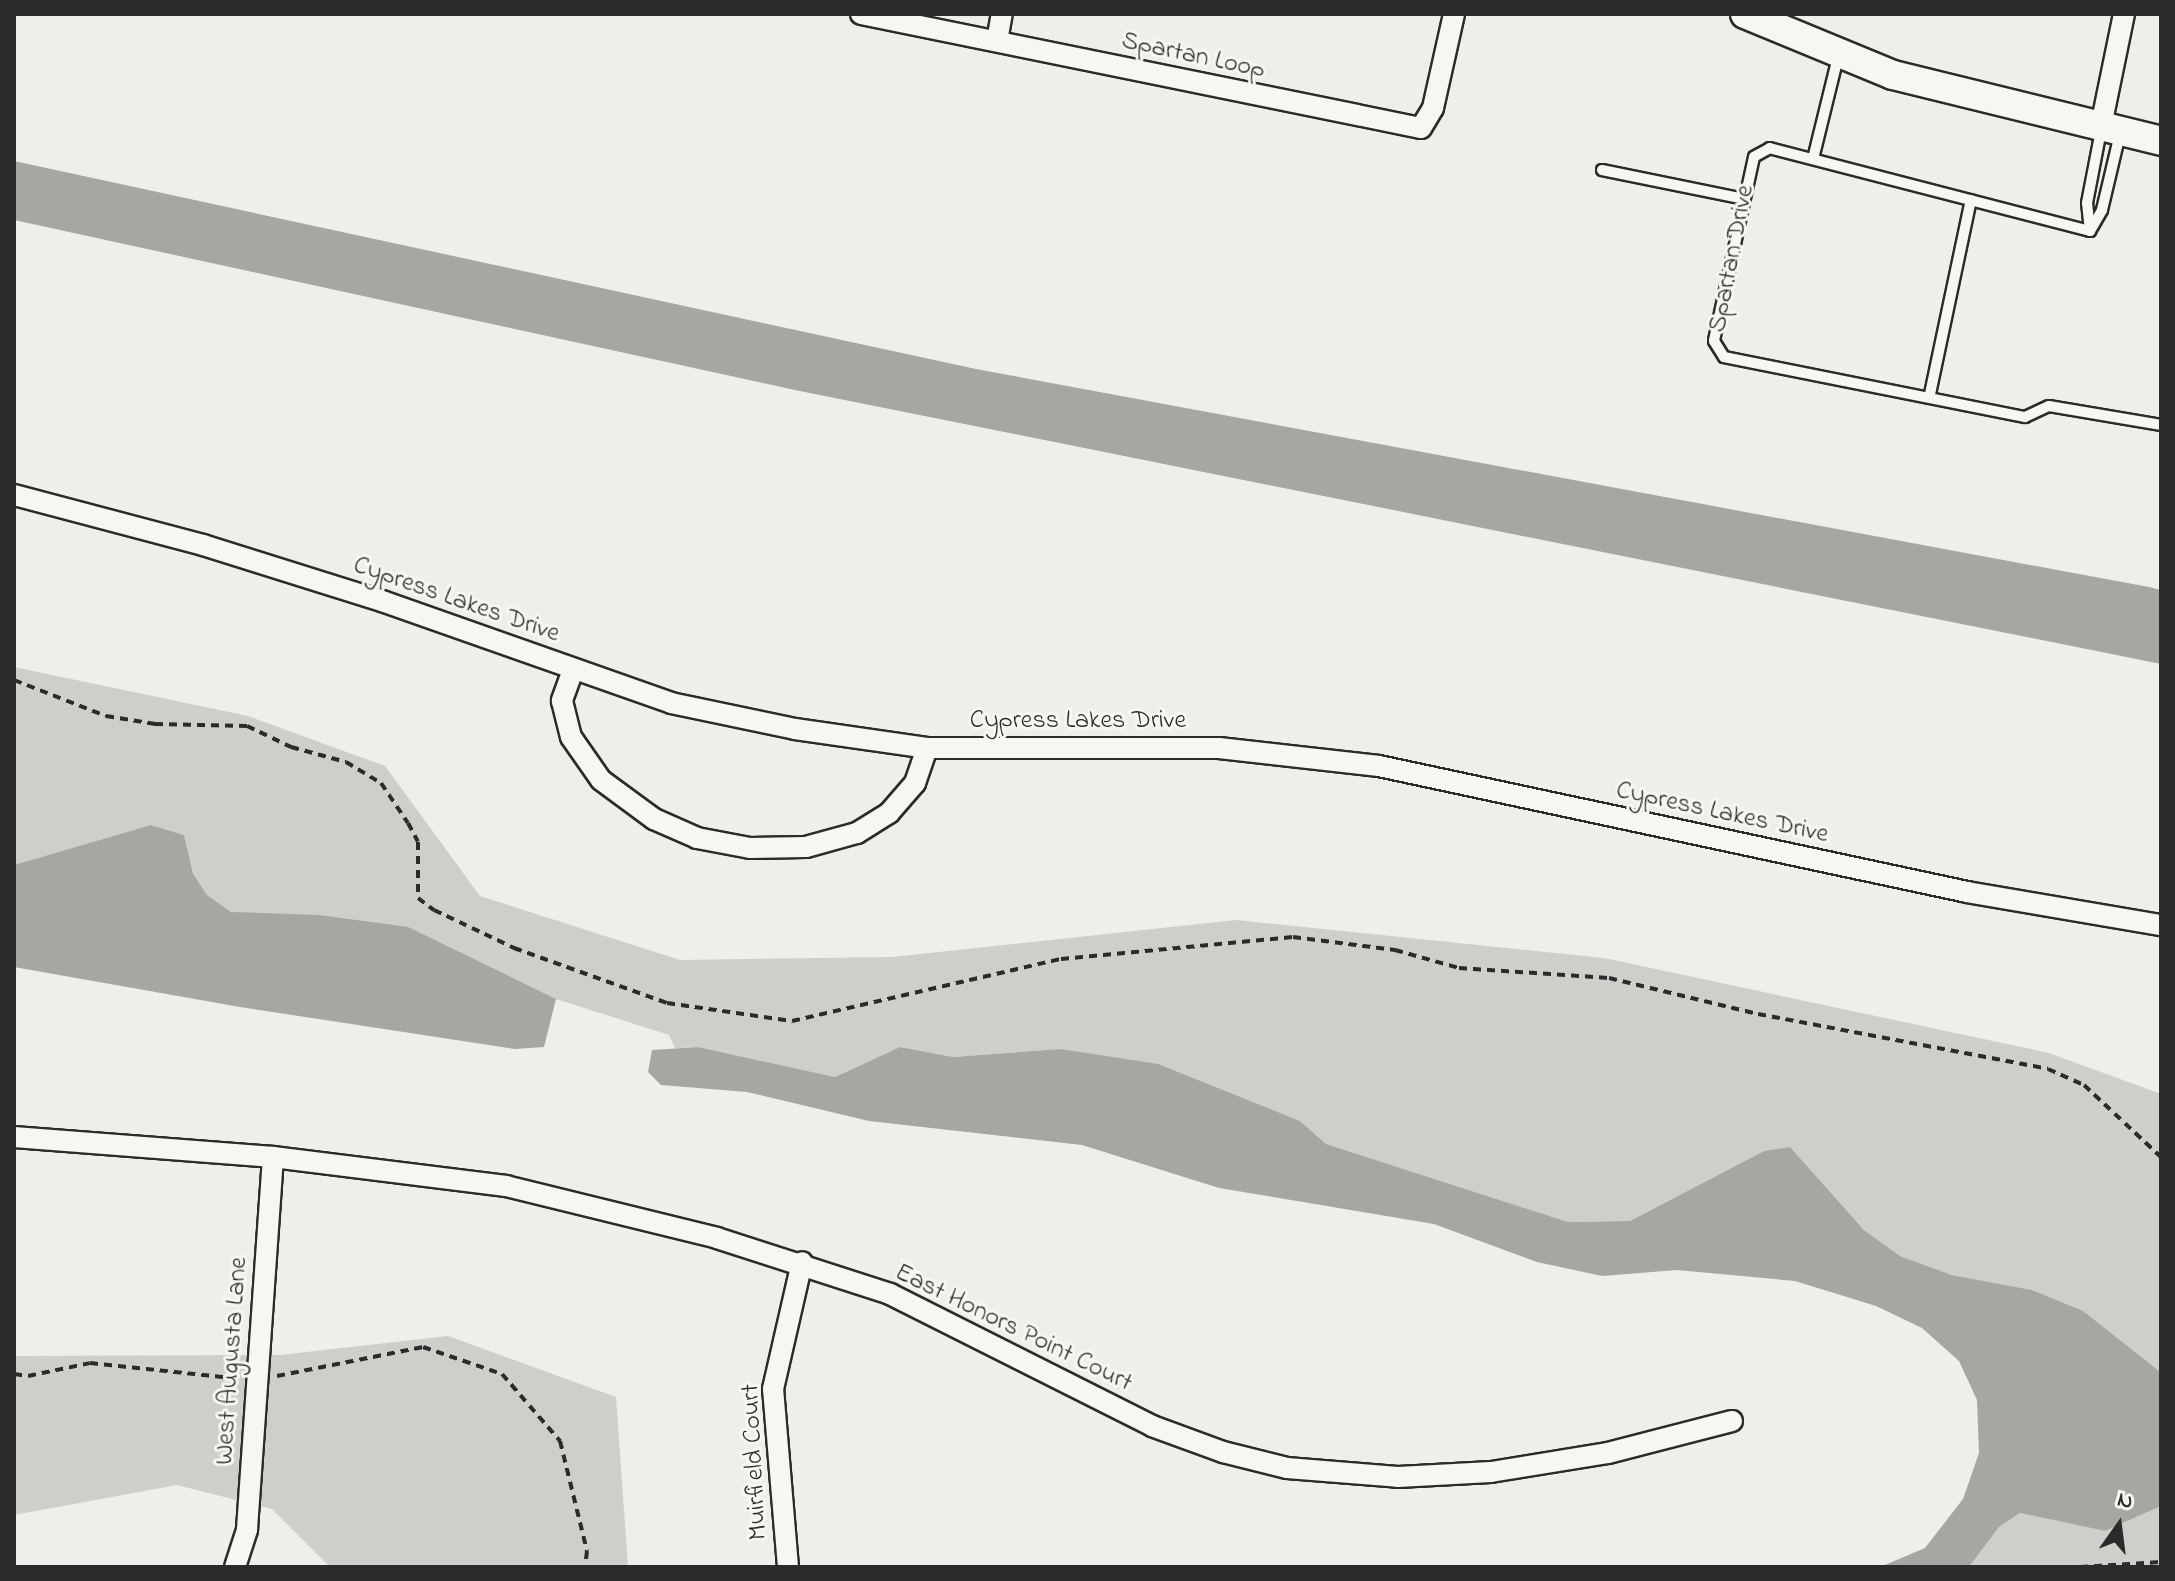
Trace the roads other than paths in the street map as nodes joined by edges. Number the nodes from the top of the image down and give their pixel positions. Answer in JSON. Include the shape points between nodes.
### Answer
{"nodes":[{"id":1,"x":861,"y":14,"type":"edge"},
{"id":2,"x":1002,"y":14,"type":"edge"},
{"id":3,"x":1454,"y":14,"type":"edge"},
{"id":4,"x":1745,"y":14,"type":"edge"},
{"id":5,"x":2124,"y":14,"type":"edge"},
{"id":6,"x":997,"y":41,"type":"junction"},
{"id":7,"x":1839,"y":55,"type":"junction"},
{"id":8,"x":2111,"y":129,"type":"junction"},
{"id":9,"x":2161,"y":141,"type":"edge"},
{"id":10,"x":1813,"y":159,"type":"junction"},
{"id":11,"x":1602,"y":170,"type":"dead end"},
{"id":12,"x":1745,"y":199,"type":"junction"},
{"id":13,"x":1971,"y":200,"type":"junction"},
{"id":14,"x":2090,"y":231,"type":"junction"},
{"id":15,"x":1930,"y":394,"type":"junction"},
{"id":16,"x":2161,"y":425,"type":"edge"},
{"id":17,"x":14,"y":495,"type":"edge"},
{"id":18,"x":573,"y":670,"type":"junction"},
{"id":19,"x":927,"y":748,"type":"junction"},
{"id":20,"x":2161,"y":925,"type":"edge"},
{"id":21,"x":14,"y":1137,"type":"edge"},
{"id":22,"x":273,"y":1157,"type":"junction"},
{"id":23,"x":802,"y":1262,"type":"junction"},
{"id":24,"x":1732,"y":1421,"type":"dead end"},
{"id":25,"x":235,"y":1567,"type":"edge"},
{"id":26,"x":788,"y":1567,"type":"edge"}],
"edges":[{"from":1,"to":6,"type":"street","name":"Spartan Loop"},
{"from":2,"to":6,"type":"street"},
{"from":3,"to":6,"type":"street","name":"Spartan Loop","via":[[1433,108],[1421,128]]},
{"from":4,"to":7,"type":"street"},
{"from":5,"to":8,"type":"street"},
{"from":7,"to":8,"type":"street","via":[[1893,75]]},
{"from":7,"to":10,"type":"lane"},
{"from":8,"to":9,"type":"street"},
{"from":8,"to":14,"type":"lane","via":[[2102,210]]},
{"from":8,"to":14,"type":"lane","via":[[2087,203]]},
{"from":10,"to":12,"type":"lane","name":"Spartan Drive","via":[[1770,148],[1754,157]]},
{"from":10,"to":13,"type":"lane","name":"Spartan Drive"},
{"from":11,"to":12,"type":"lane"},
{"from":12,"to":15,"type":"lane","name":"Spartan Drive","via":[[1714,341],[1724,357]]},
{"from":13,"to":14,"type":"lane","name":"Spartan Drive"},
{"from":13,"to":15,"type":"lane"},
{"from":15,"to":16,"type":"lane","name":"Spartan Drive","via":[[2025,417],[2049,406]]},
{"from":17,"to":18,"type":"street","name":"Cypress Lakes Drive","via":[[248,559]]},
{"from":18,"to":19,"type":"street","name":"Cypress Lakes Drive","via":[[671,703],[862,742]]},
{"from":18,"to":19,"type":"street","via":[[562,701],[571,737],[601,780],[654,819],[697,838],[750,848],[806,847],[857,833],[889,813],[915,783]]},
{"from":19,"to":20,"type":"street","name":"Cypress Lakes Drive","via":[[1219,748],[1379,766],[1878,874]]},
{"from":21,"to":22,"type":"street","name":"East Honors Point Court"},
{"from":22,"to":23,"type":"street","name":"East Honors Point Court","via":[[506,1186]]},
{"from":22,"to":25,"type":"street","name":"West Augusta Lane","via":[[247,1529]]},
{"from":23,"to":24,"type":"street","name":"East Honors Point Court","via":[[890,1294],[1152,1426],[1287,1468],[1398,1477],[1491,1472],[1608,1453]]},
{"from":23,"to":26,"type":"street","name":"Muirfield Court","via":[[773,1389]]}]}
